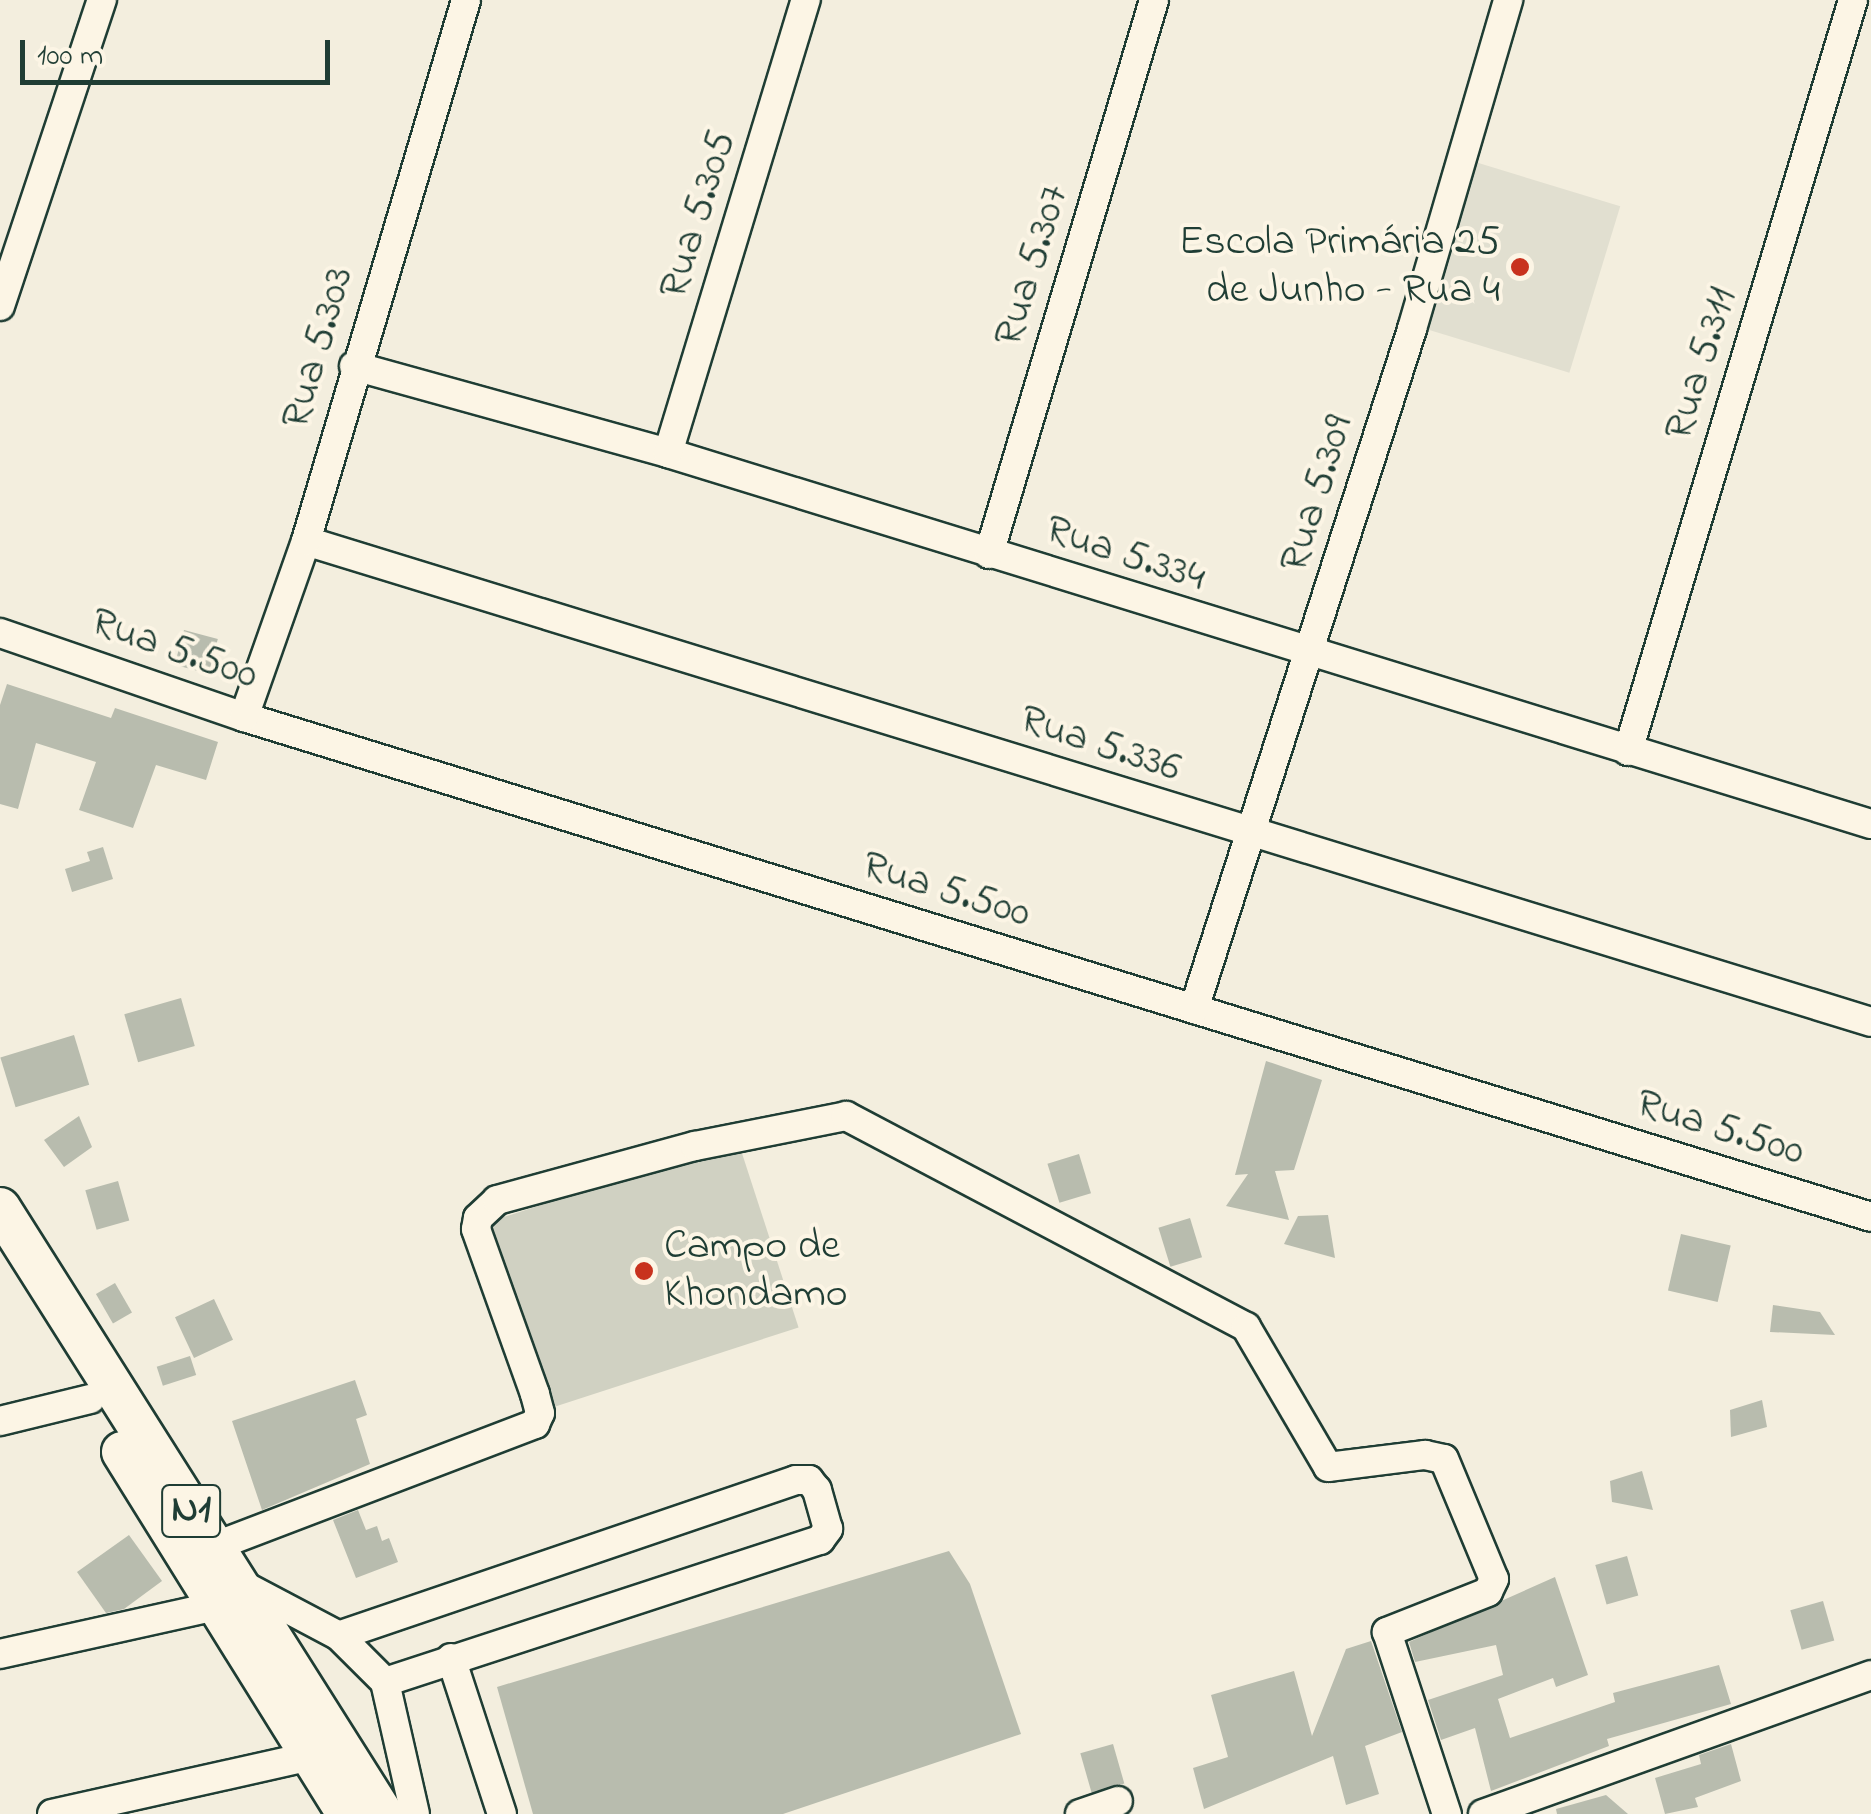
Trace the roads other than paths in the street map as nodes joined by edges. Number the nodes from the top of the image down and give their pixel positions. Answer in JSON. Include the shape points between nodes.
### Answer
{"nodes":[{"id":1,"x":102,"y":0,"type":"edge"},
{"id":2,"x":466,"y":0,"type":"edge"},
{"id":3,"x":806,"y":0,"type":"edge"},
{"id":4,"x":1154,"y":0,"type":"edge"},
{"id":5,"x":1508,"y":0,"type":"edge"},
{"id":6,"x":1853,"y":0,"type":"edge"},
{"id":7,"x":0,"y":306,"type":"edge"},
{"id":8,"x":354,"y":366,"type":"junction"},
{"id":9,"x":668,"y":453,"type":"junction"},
{"id":10,"x":306,"y":541,"type":"junction"},
{"id":11,"x":989,"y":554,"type":"junction"},
{"id":12,"x":0,"y":633,"type":"edge"},
{"id":13,"x":1309,"y":655,"type":"junction"},
{"id":14,"x":244,"y":717,"type":"junction"},
{"id":15,"x":1628,"y":751,"type":"junction"},
{"id":16,"x":1871,"y":824,"type":"edge"},
{"id":17,"x":1248,"y":834,"type":"junction"},
{"id":18,"x":1194,"y":1009,"type":"junction"},
{"id":19,"x":1871,"y":1022,"type":"edge"},
{"id":20,"x":0,"y":1208,"type":"edge"},
{"id":21,"x":1871,"y":1217,"type":"edge"},
{"id":22,"x":0,"y":1252,"type":"edge"},
{"id":23,"x":90,"y":1400,"type":"junction"},
{"id":24,"x":0,"y":1421,"type":"edge"},
{"id":25,"x":214,"y":1547,"type":"junction"},
{"id":26,"x":226,"y":1594,"type":"junction"},
{"id":27,"x":339,"y":1636,"type":"junction"},
{"id":28,"x":0,"y":1654,"type":"edge"},
{"id":29,"x":450,"y":1658,"type":"junction"},
{"id":30,"x":1871,"y":1675,"type":"edge"},
{"id":31,"x":385,"y":1682,"type":"junction"},
{"id":32,"x":311,"y":1756,"type":"junction"},
{"id":33,"x":1118,"y":1801,"type":"dead end"},
{"id":34,"x":52,"y":1814,"type":"edge"},
{"id":35,"x":347,"y":1814,"type":"edge"},
{"id":36,"x":383,"y":1814,"type":"edge"},
{"id":37,"x":416,"y":1814,"type":"edge"},
{"id":38,"x":502,"y":1814,"type":"edge"},
{"id":39,"x":1080,"y":1814,"type":"edge"},
{"id":40,"x":1446,"y":1814,"type":"edge"},
{"id":41,"x":1482,"y":1814,"type":"edge"}],
"edges":[{"from":1,"to":7,"type":"street"},
{"from":2,"to":8,"type":"street","name":"Rua 5.303"},
{"from":3,"to":9,"type":"street","name":"Rua 5.305"},
{"from":4,"to":11,"type":"street","name":"Rua 5.307"},
{"from":5,"to":13,"type":"street","name":"Rua 5.309"},
{"from":6,"to":15,"type":"street","name":"Rua 5.311"},
{"from":8,"to":9,"type":"street","name":"Rua 5.334"},
{"from":8,"to":10,"type":"street","name":"Rua 5.303"},
{"from":9,"to":11,"type":"street","name":"Rua 5.334"},
{"from":10,"to":14,"type":"street","name":"Rua 5.303"},
{"from":10,"to":17,"type":"street","name":"Rua 5.336"},
{"from":11,"to":13,"type":"street","name":"Rua 5.334"},
{"from":12,"to":14,"type":"street","name":"Rua 5.500"},
{"from":13,"to":15,"type":"street","name":"Rua 5.334"},
{"from":13,"to":17,"type":"street","name":"Rua 5.309"},
{"from":14,"to":18,"type":"street","name":"Rua 5.500"},
{"from":15,"to":16,"type":"street","name":"Rua 5.334"},
{"from":17,"to":18,"type":"street","name":"Rua 5.309"},
{"from":17,"to":19,"type":"street","name":"Rua 5.336"},
{"from":18,"to":21,"type":"street","name":"Rua 5.500"},
{"from":20,"to":25,"type":"highway","number":"N1"},
{"from":22,"to":23,"type":"highway","number":"N1"},
{"from":23,"to":24,"type":"street"},
{"from":23,"to":26,"type":"highway","number":"N1"},
{"from":25,"to":26,"type":"highway","number":"N1"},
{"from":25,"to":40,"type":"street","via":[[534,1424],[540,1413],[476,1229],[497,1200],[696,1146],[846,1116],[1246,1327],[1328,1467],[1425,1454],[1444,1459],[1494,1579],[1488,1592],[1387,1632]]},
{"from":26,"to":27,"type":"street"},
{"from":26,"to":28,"type":"street"},
{"from":26,"to":32,"type":"highway","number":"N1"},
{"from":26,"to":36,"type":"highway","number":"N1"},
{"from":27,"to":29,"type":"street","via":[[796,1480],[809,1480],[817,1490],[828,1529],[820,1540]]},
{"from":27,"to":31,"type":"street"},
{"from":29,"to":31,"type":"street"},
{"from":29,"to":38,"type":"street"},
{"from":30,"to":41,"type":"street"},
{"from":31,"to":37,"type":"street"},
{"from":32,"to":34,"type":"street"},
{"from":32,"to":35,"type":"highway","number":"N1"},
{"from":33,"to":39,"type":"street"}]}
